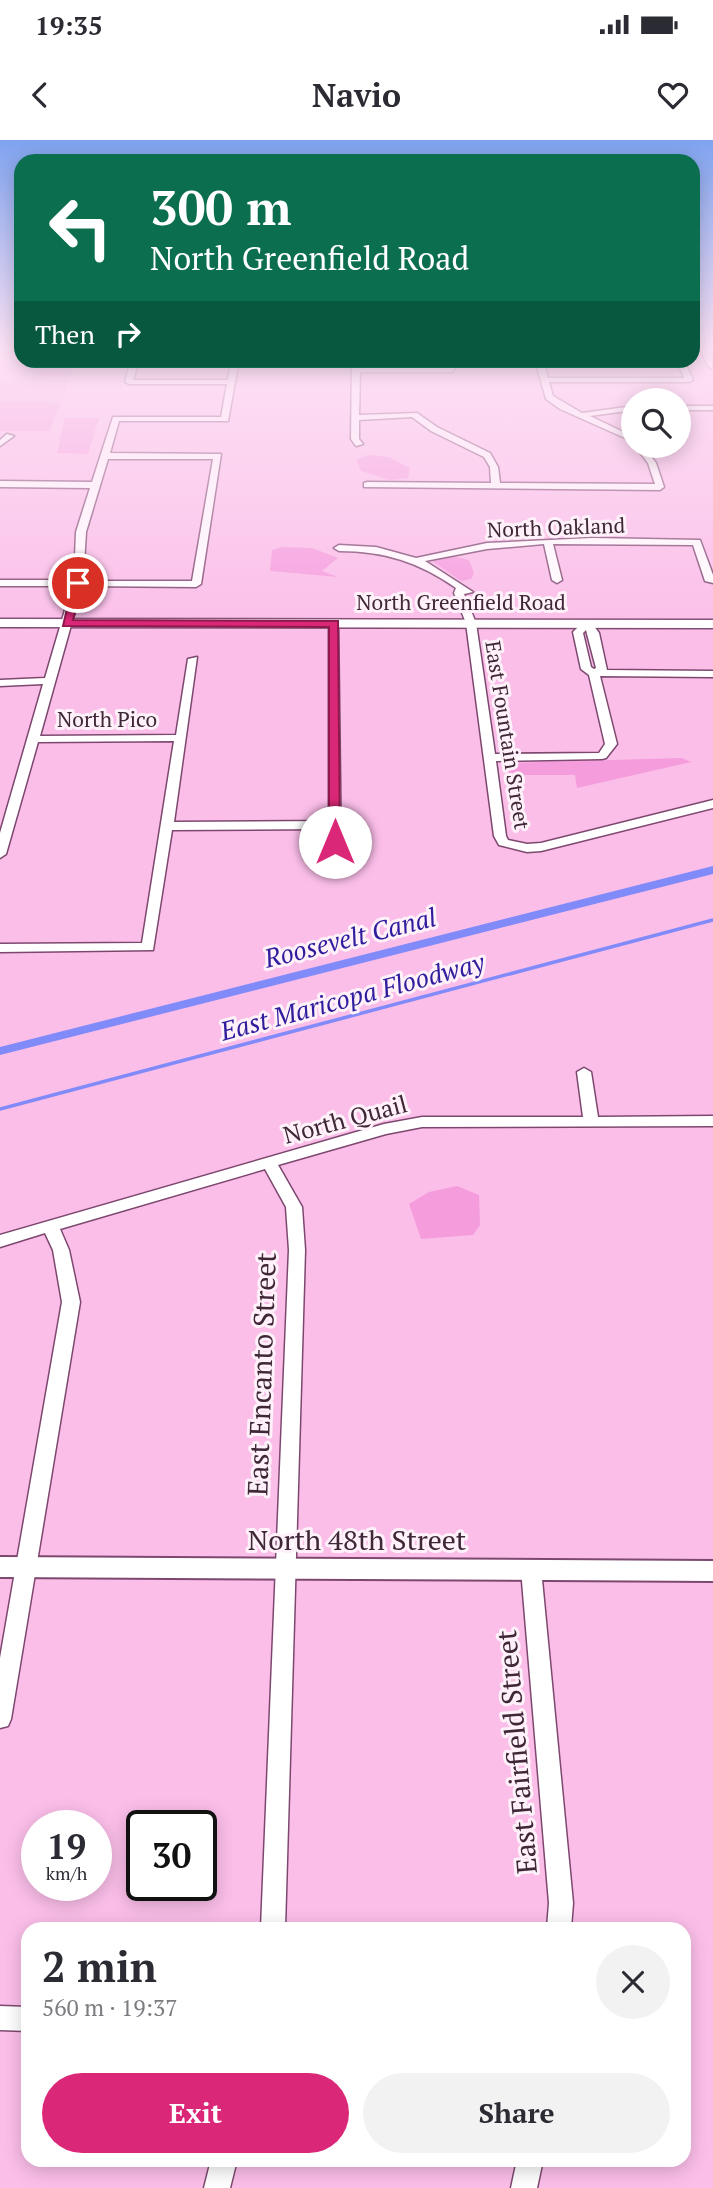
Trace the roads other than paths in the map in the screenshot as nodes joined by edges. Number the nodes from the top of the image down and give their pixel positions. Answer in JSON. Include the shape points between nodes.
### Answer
{"nodes":[{"id":1,"x":108,"y":445,"type":"edge"},
{"id":2,"x":466,"y":445,"type":"edge"},
{"id":3,"x":104,"y":456,"type":"junction"},
{"id":4,"x":648,"y":458,"type":"edge"},
{"id":5,"x":0,"y":484,"type":"edge"},
{"id":6,"x":96,"y":485,"type":"junction"},
{"id":7,"x":366,"y":485,"type":"dead end"},
{"id":8,"x":496,"y":487,"type":"junction"},
{"id":9,"x":548,"y":541,"type":"junction"},
{"id":10,"x":339,"y":548,"type":"dead end"},
{"id":11,"x":419,"y":560,"type":"junction"},
{"id":12,"x":557,"y":580,"type":"dead end"},
{"id":13,"x":710,"y":581,"type":"dead end"},
{"id":14,"x":0,"y":583,"type":"edge"},
{"id":15,"x":78,"y":583,"type":"junction"},
{"id":16,"x":0,"y":623,"type":"edge"},
{"id":17,"x":67,"y":623,"type":"junction"},
{"id":18,"x":471,"y":623,"type":"junction"},
{"id":19,"x":334,"y":624,"type":"junction"},
{"id":20,"x":587,"y":624,"type":"junction"},
{"id":21,"x":713,"y":624,"type":"edge"},
{"id":22,"x":193,"y":659,"type":"dead end"},
{"id":23,"x":584,"y":659,"type":"junction"},
{"id":24,"x":600,"y":659,"type":"junction"},
{"id":25,"x":594,"y":673,"type":"junction"},
{"id":26,"x":713,"y":674,"type":"edge"},
{"id":27,"x":50,"y":681,"type":"junction"},
{"id":28,"x":0,"y":682,"type":"edge"},
{"id":29,"x":180,"y":738,"type":"junction"},
{"id":30,"x":33,"y":739,"type":"junction"},
{"id":31,"x":489,"y":758,"type":"junction"},
{"id":32,"x":713,"y":804,"type":"edge"},
{"id":33,"x":335,"y":825,"type":"junction"},
{"id":34,"x":166,"y":826,"type":"junction"},
{"id":35,"x":0,"y":854,"type":"edge"},
{"id":36,"x":335,"y":859,"type":"dead end"},
{"id":37,"x":0,"y":948,"type":"edge"},
{"id":38,"x":584,"y":1073,"type":"dead end"},
{"id":39,"x":591,"y":1121,"type":"junction"},
{"id":40,"x":713,"y":1121,"type":"edge"},
{"id":41,"x":269,"y":1163,"type":"junction"},
{"id":42,"x":50,"y":1226,"type":"junction"},
{"id":43,"x":0,"y":1241,"type":"edge"},
{"id":44,"x":0,"y":1567,"type":"edge"},
{"id":45,"x":26,"y":1567,"type":"junction"},
{"id":46,"x":287,"y":1569,"type":"junction"},
{"id":47,"x":531,"y":1569,"type":"junction"},
{"id":48,"x":713,"y":1571,"type":"edge"},
{"id":49,"x":0,"y":1719,"type":"edge"},
{"id":50,"x":272,"y":1922,"type":"edge"},
{"id":51,"x":559,"y":1922,"type":"edge"},
{"id":52,"x":0,"y":2018,"type":"edge"},
{"id":53,"x":21,"y":2019,"type":"edge"},
{"id":54,"x":222,"y":2167,"type":"edge"},
{"id":55,"x":528,"y":2167,"type":"edge"},
{"id":56,"x":217,"y":2188,"type":"edge"},
{"id":57,"x":524,"y":2188,"type":"edge"}],
"edges":[{"from":1,"to":3,"type":"street"},
{"from":2,"to":8,"type":"street","via":[[487,455]]},
{"from":3,"to":6,"type":"street"},
{"from":3,"to":15,"type":"street","via":[[218,456],[197,584]]},
{"from":4,"to":8,"type":"street","via":[[660,487]]},
{"from":5,"to":6,"type":"street"},
{"from":6,"to":15,"type":"street","via":[[81,533]]},
{"from":7,"to":8,"type":"street"},
{"from":9,"to":11,"type":"street","name":"North Oakland","via":[[466,548]]},
{"from":9,"to":12,"type":"street"},
{"from":9,"to":13,"type":"street","name":"North Oakland","via":[[697,542]]},
{"from":10,"to":11,"type":"street","via":[[372,548]]},
{"from":11,"to":18,"type":"street","name":"East Fountain Street","via":[[461,588],[459,593],[468,599]]},
{"from":14,"to":15,"type":"street"},
{"from":15,"to":17,"type":"street"},
{"from":16,"to":17,"type":"main road","name":"North Greenfield Road"},
{"from":17,"to":19,"type":"main road","name":"North Greenfield Road"},
{"from":17,"to":27,"type":"street"},
{"from":18,"to":19,"type":"main road","name":"North Greenfield Road"},
{"from":18,"to":20,"type":"main road","name":"North Greenfield Road"},
{"from":18,"to":31,"type":"street","name":"East Fountain Street"},
{"from":19,"to":33,"type":"street"},
{"from":20,"to":21,"type":"main road","name":"North Greenfield Road"},
{"from":20,"to":23,"type":"street","via":[[578,632]]},
{"from":20,"to":24,"type":"street"},
{"from":22,"to":29,"type":"street"},
{"from":23,"to":24,"type":"street"},
{"from":23,"to":25,"type":"street","via":[[586,669]]},
{"from":24,"to":25,"type":"street","via":[[602,669]]},
{"from":25,"to":26,"type":"street"},
{"from":25,"to":31,"type":"street","via":[[611,744],[606,752],[595,758]]},
{"from":27,"to":28,"type":"street"},
{"from":27,"to":30,"type":"street"},
{"from":29,"to":30,"type":"street","name":"North Pico"},
{"from":29,"to":34,"type":"street"},
{"from":30,"to":35,"type":"street"},
{"from":31,"to":32,"type":"street","name":"East Fountain Street","via":[[500,836],[515,846],[541,847]]},
{"from":33,"to":34,"type":"street"},
{"from":33,"to":36,"type":"street"},
{"from":34,"to":37,"type":"street","via":[[148,947]]},
{"from":38,"to":39,"type":"street"},
{"from":39,"to":40,"type":"street","name":"North Quail"},
{"from":39,"to":41,"type":"street","name":"North Quail","via":[[422,1122]]},
{"from":41,"to":42,"type":"street","name":"North Quail"},
{"from":41,"to":46,"type":"street","name":"East Encanto Street","via":[[294,1208],[297,1250]]},
{"from":42,"to":43,"type":"street","name":"North Quail"},
{"from":42,"to":45,"type":"street","via":[[61,1250],[71,1302]]},
{"from":44,"to":45,"type":"street","name":"North 48th Street"},
{"from":45,"to":46,"type":"street","name":"North 48th Street"},
{"from":45,"to":49,"type":"street"},
{"from":46,"to":47,"type":"street","name":"North 48th Street"},
{"from":46,"to":50,"type":"street","name":"East Encanto Street"},
{"from":47,"to":48,"type":"street","name":"North 48th Street"},
{"from":47,"to":51,"type":"street","name":"East Fairfield Street"},
{"from":52,"to":53,"type":"street"},
{"from":54,"to":56,"type":"street"},
{"from":55,"to":57,"type":"street"}]}
